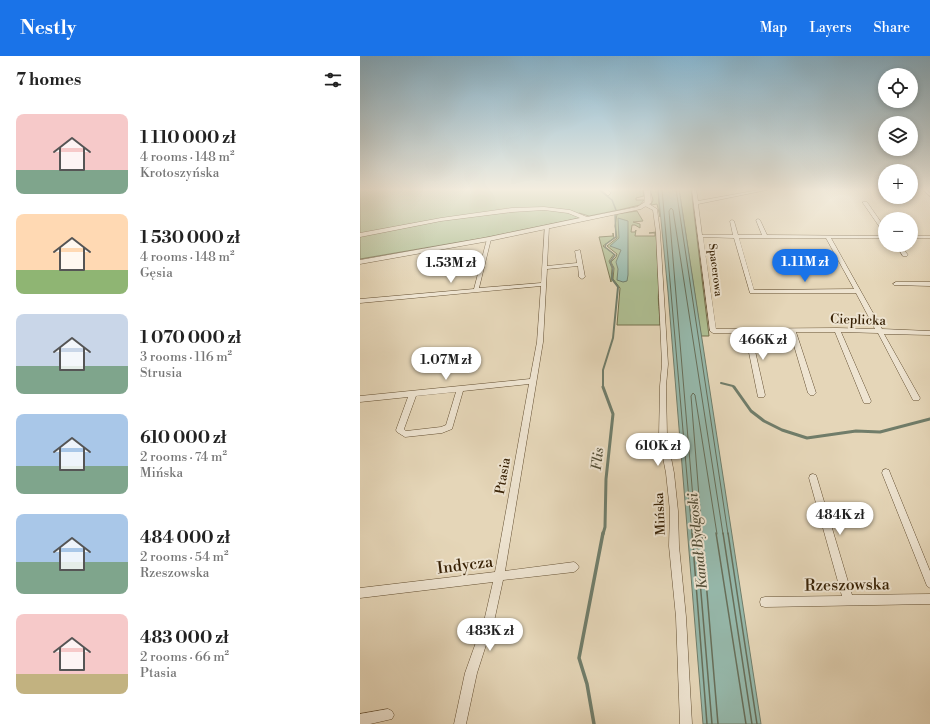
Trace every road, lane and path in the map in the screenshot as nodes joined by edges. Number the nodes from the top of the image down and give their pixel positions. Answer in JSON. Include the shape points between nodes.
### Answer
{"nodes":[{"id":1,"x":446,"y":220,"type":"edge"},
{"id":2,"x":581,"y":220,"type":"edge"},
{"id":3,"x":657,"y":220,"type":"edge"},
{"id":4,"x":699,"y":220,"type":"edge"},
{"id":5,"x":758,"y":220,"type":"dead end"},
{"id":6,"x":732,"y":221,"type":"dead end"},
{"id":7,"x":547,"y":228,"type":"junction"},
{"id":8,"x":360,"y":235,"type":"edge"},
{"id":9,"x":701,"y":236,"type":"junction"},
{"id":10,"x":736,"y":236,"type":"junction"},
{"id":11,"x":765,"y":236,"type":"junction"},
{"id":12,"x":828,"y":237,"type":"junction"},
{"id":13,"x":878,"y":237,"type":"edge"},
{"id":14,"x":918,"y":237,"type":"edge"},
{"id":15,"x":930,"y":237,"type":"edge"},
{"id":16,"x":489,"y":239,"type":"junction"},
{"id":17,"x":578,"y":251,"type":"dead end"},
{"id":18,"x":902,"y":252,"type":"edge"},
{"id":19,"x":905,"y":256,"type":"dead end"},
{"id":20,"x":360,"y":262,"type":"edge"},
{"id":21,"x":580,"y":264,"type":"junction"},
{"id":22,"x":544,"y":268,"type":"junction"},
{"id":23,"x":582,"y":277,"type":"dead end"},
{"id":24,"x":543,"y":284,"type":"junction"},
{"id":25,"x":896,"y":284,"type":"dead end"},
{"id":26,"x":930,"y":284,"type":"edge"},
{"id":27,"x":476,"y":290,"type":"junction"},
{"id":28,"x":858,"y":291,"type":"junction"},
{"id":29,"x":360,"y":301,"type":"edge"},
{"id":30,"x":713,"y":330,"type":"joint"},
{"id":31,"x":747,"y":330,"type":"junction"},
{"id":32,"x":792,"y":330,"type":"junction"},
{"id":33,"x":837,"y":330,"type":"junction"},
{"id":34,"x":879,"y":333,"type":"junction"},
{"id":35,"x":930,"y":333,"type":"edge"},
{"id":36,"x":533,"y":381,"type":"junction"},
{"id":37,"x":460,"y":389,"type":"junction"},
{"id":38,"x":812,"y":393,"type":"dead end"},
{"id":39,"x":414,"y":394,"type":"junction"},
{"id":40,"x":761,"y":395,"type":"dead end"},
{"id":41,"x":916,"y":398,"type":"dead end"},
{"id":42,"x":360,"y":399,"type":"edge"},
{"id":43,"x":867,"y":401,"type":"dead end"},
{"id":44,"x":886,"y":473,"type":"dead end"},
{"id":45,"x":813,"y":478,"type":"dead end"},
{"id":46,"x":574,"y":568,"type":"dead end"},
{"id":47,"x":499,"y":576,"type":"junction"},
{"id":48,"x":930,"y":583,"type":"edge"},
{"id":49,"x":360,"y":593,"type":"edge"},
{"id":50,"x":930,"y":599,"type":"edge"},
{"id":51,"x":848,"y":600,"type":"junction"},
{"id":52,"x":765,"y":602,"type":"dead end"},
{"id":53,"x":388,"y":715,"type":"dead end"},
{"id":54,"x":360,"y":720,"type":"edge"},
{"id":55,"x":460,"y":724,"type":"edge"},
{"id":56,"x":686,"y":724,"type":"edge"}],
"edges":[{"from":1,"to":8,"type":"street"},
{"from":2,"to":7,"type":"street"},
{"from":3,"to":56,"type":"street","name":"Mińska","via":[[665,364],[663,437],[674,511]]},
{"from":4,"to":9,"type":"street","name":"Spacerowa"},
{"from":5,"to":11,"type":"street"},
{"from":6,"to":10,"type":"street"},
{"from":7,"to":16,"type":"street"},
{"from":7,"to":22,"type":"street","name":"Ptasia"},
{"from":9,"to":10,"type":"street"},
{"from":9,"to":30,"type":"street","name":"Spacerowa"},
{"from":10,"to":11,"type":"street"},
{"from":10,"to":28,"type":"street","via":[[752,292]]},
{"from":11,"to":12,"type":"street"},
{"from":12,"to":13,"type":"street"},
{"from":12,"to":28,"type":"street"},
{"from":14,"to":15,"type":"street"},
{"from":16,"to":20,"type":"street"},
{"from":16,"to":27,"type":"street"},
{"from":17,"to":21,"type":"street"},
{"from":18,"to":19,"type":"street"},
{"from":21,"to":22,"type":"street"},
{"from":21,"to":23,"type":"street"},
{"from":22,"to":24,"type":"street","name":"Ptasia"},
{"from":24,"to":27,"type":"street"},
{"from":24,"to":36,"type":"street","name":"Ptasia","via":[[540,342]]},
{"from":25,"to":26,"type":"street"},
{"from":27,"to":29,"type":"street"},
{"from":28,"to":34,"type":"street"},
{"from":30,"to":31,"type":"street","name":"Cieplicka"},
{"from":31,"to":32,"type":"street","name":"Cieplicka"},
{"from":31,"to":40,"type":"street"},
{"from":32,"to":33,"type":"street","name":"Cieplicka"},
{"from":32,"to":38,"type":"street"},
{"from":33,"to":34,"type":"street","name":"Cieplicka"},
{"from":33,"to":43,"type":"street"},
{"from":34,"to":35,"type":"street","name":"Cieplicka"},
{"from":34,"to":41,"type":"street"},
{"from":36,"to":37,"type":"street"},
{"from":36,"to":47,"type":"street","name":"Ptasia"},
{"from":37,"to":39,"type":"street"},
{"from":37,"to":39,"type":"street","via":[[449,427],[405,434],[400,430]]},
{"from":39,"to":42,"type":"street"},
{"from":44,"to":48,"type":"street"},
{"from":45,"to":51,"type":"street"},
{"from":46,"to":47,"type":"street","name":"Indycza"},
{"from":47,"to":49,"type":"street","name":"Indycza"},
{"from":47,"to":55,"type":"street","name":"Ptasia","via":[[490,617],[471,673]]},
{"from":50,"to":51,"type":"street","name":"Rzeszowska"},
{"from":51,"to":52,"type":"street","name":"Rzeszowska"},
{"from":53,"to":54,"type":"street"}]}
